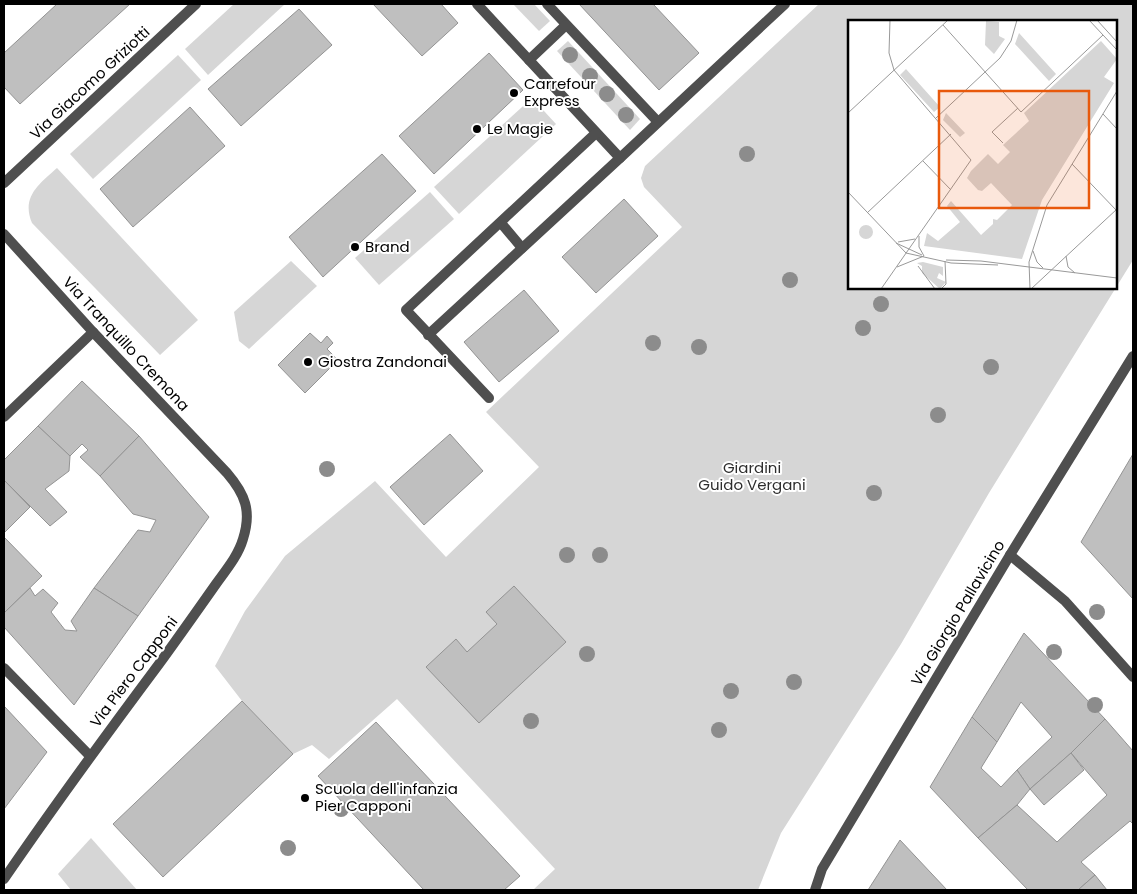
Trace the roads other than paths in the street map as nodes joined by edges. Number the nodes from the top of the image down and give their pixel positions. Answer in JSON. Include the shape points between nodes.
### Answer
{"nodes":[{"id":1,"x":196,"y":4,"type":"edge"},
{"id":2,"x":477,"y":4,"type":"edge"},
{"id":3,"x":547,"y":4,"type":"edge"},
{"id":4,"x":785,"y":4,"type":"edge"},
{"id":5,"x":566,"y":25,"type":"junction"},
{"id":6,"x":529,"y":60,"type":"junction"},
{"id":7,"x":658,"y":122,"type":"junction"},
{"id":8,"x":596,"y":133,"type":"junction"},
{"id":9,"x":620,"y":158,"type":"junction"},
{"id":10,"x":4,"y":183,"type":"edge"},
{"id":11,"x":501,"y":223,"type":"junction"},
{"id":12,"x":4,"y":234,"type":"edge"},
{"id":13,"x":522,"y":248,"type":"junction"},
{"id":14,"x":93,"y":332,"type":"junction"},
{"id":15,"x":428,"y":335,"type":"junction"},
{"id":16,"x":1133,"y":356,"type":"edge"},
{"id":17,"x":489,"y":398,"type":"dead end"},
{"id":18,"x":4,"y":417,"type":"edge"},
{"id":19,"x":227,"y":473,"type":"joint"},
{"id":20,"x":1010,"y":554,"type":"junction"},
{"id":21,"x":4,"y":668,"type":"edge"},
{"id":22,"x":1133,"y":677,"type":"edge"},
{"id":23,"x":90,"y":756,"type":"junction"},
{"id":24,"x":4,"y":879,"type":"edge"},
{"id":25,"x":815,"y":890,"type":"edge"}],
"edges":[{"from":1,"to":10,"type":"street","name":"Via Giacomo Griziotti"},
{"from":2,"to":6,"type":"street"},
{"from":3,"to":5,"type":"street"},
{"from":4,"to":7,"type":"street"},
{"from":5,"to":6,"type":"street"},
{"from":5,"to":7,"type":"street"},
{"from":6,"to":8,"type":"street"},
{"from":7,"to":9,"type":"street"},
{"from":8,"to":9,"type":"street"},
{"from":8,"to":11,"type":"street"},
{"from":9,"to":13,"type":"street"},
{"from":11,"to":13,"type":"street"},
{"from":11,"to":15,"type":"street","via":[[406,310]]},
{"from":12,"to":14,"type":"street","name":"Via Tranquillo Cremona"},
{"from":13,"to":15,"type":"street"},
{"from":14,"to":18,"type":"street"},
{"from":14,"to":19,"type":"street","name":"Via Tranquillo Cremona"},
{"from":15,"to":17,"type":"street"},
{"from":16,"to":20,"type":"street","name":"Via Giorgio Pallavicino"},
{"from":19,"to":23,"type":"street","name":"Via Piero Capponi","via":[[241,489],[246,504],[245,531],[237,554]]},
{"from":20,"to":22,"type":"street","via":[[1065,601]]},
{"from":20,"to":25,"type":"street","name":"Via Giorgio Pallavicino","via":[[822,869]]},
{"from":21,"to":23,"type":"street"},
{"from":23,"to":24,"type":"street","name":"Via Piero Capponi"}]}
